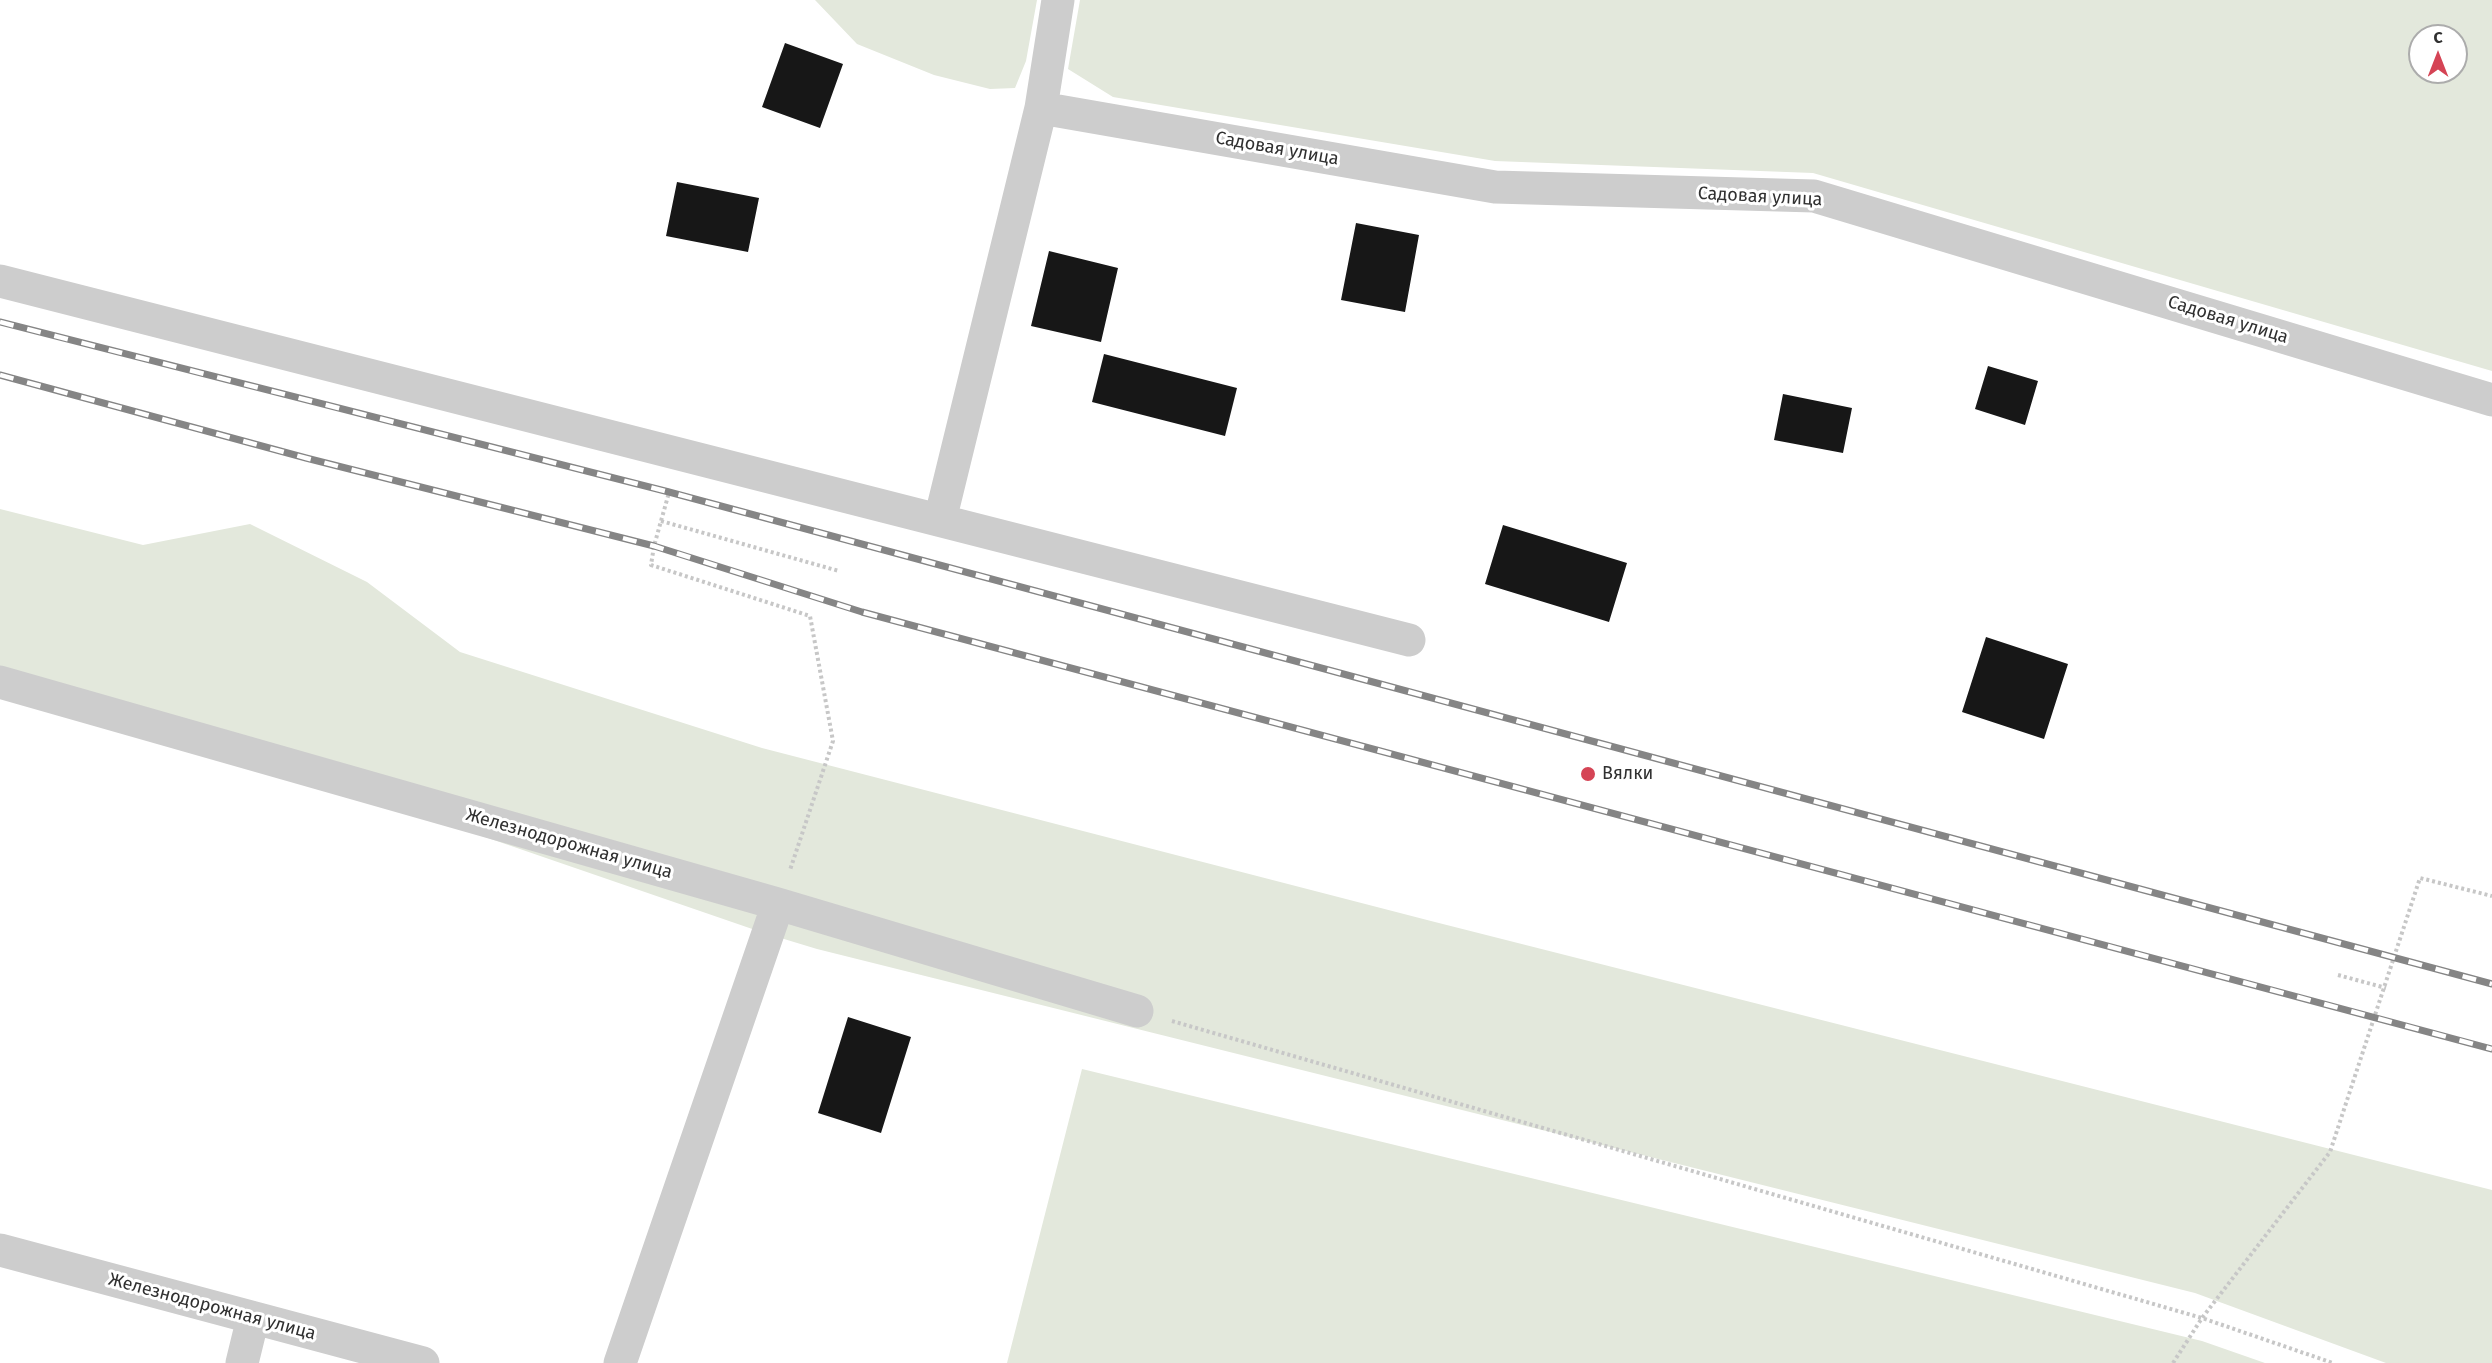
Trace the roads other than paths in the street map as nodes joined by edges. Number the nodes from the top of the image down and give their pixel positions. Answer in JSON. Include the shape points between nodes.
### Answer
{"nodes":[{"id":1,"x":1058,"y":0,"type":"edge"},
{"id":2,"x":1041,"y":108,"type":"junction"},
{"id":3,"x":0,"y":281,"type":"edge"},
{"id":4,"x":2492,"y":400,"type":"edge"},
{"id":5,"x":940,"y":520,"type":"junction"},
{"id":6,"x":1409,"y":640,"type":"dead end"},
{"id":7,"x":0,"y":682,"type":"edge"},
{"id":8,"x":778,"y":904,"type":"junction"},
{"id":9,"x":1137,"y":1011,"type":"road end"},
{"id":10,"x":0,"y":1250,"type":"edge"},
{"id":11,"x":253,"y":1318,"type":"junction"},
{"id":12,"x":242,"y":1363,"type":"edge"},
{"id":13,"x":423,"y":1363,"type":"edge"},
{"id":14,"x":620,"y":1363,"type":"edge"}],
"edges":[{"from":1,"to":2,"type":"street"},
{"from":2,"to":4,"type":"street","name":"Садовая улица","via":[[1495,187],[1814,196]]},
{"from":2,"to":5,"type":"street"},
{"from":3,"to":5,"type":"street"},
{"from":5,"to":6,"type":"street"},
{"from":7,"to":8,"type":"street","name":"Железнодорожная улица"},
{"from":8,"to":9,"type":"street","name":"Железнодорожная улица"},
{"from":8,"to":14,"type":"street"},
{"from":10,"to":11,"type":"street","name":"Железнодорожная улица"},
{"from":11,"to":12,"type":"street"},
{"from":11,"to":13,"type":"street","name":"Железнодорожная улица"}]}
